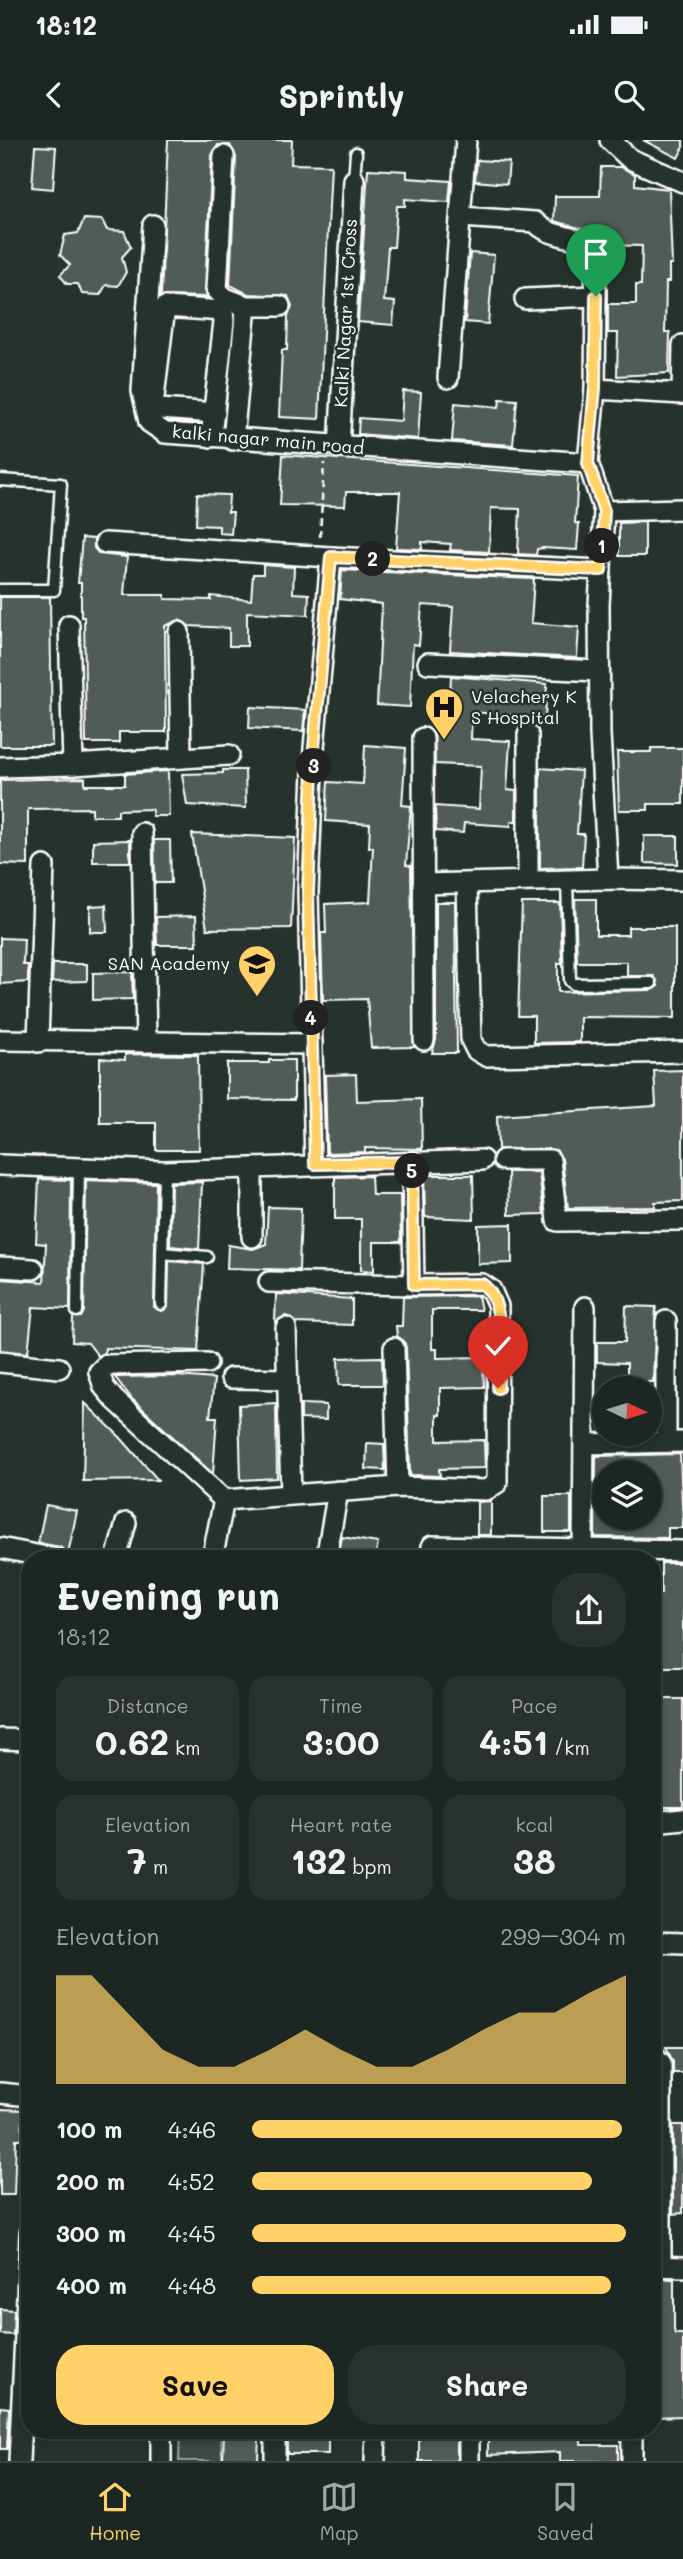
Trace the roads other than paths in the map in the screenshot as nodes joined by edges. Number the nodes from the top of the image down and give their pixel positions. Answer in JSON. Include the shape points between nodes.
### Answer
{"nodes":[{"id":1,"x":467,"y":140,"type":"edge"},
{"id":2,"x":610,"y":140,"type":"edge"},
{"id":3,"x":356,"y":153,"type":"dead end"},
{"id":4,"x":224,"y":156,"type":"dead end"},
{"id":5,"x":354,"y":180,"type":"joint"},
{"id":6,"x":683,"y":182,"type":"edge"},
{"id":7,"x":461,"y":217,"type":"junction"},
{"id":8,"x":153,"y":225,"type":"dead end"},
{"id":9,"x":596,"y":296,"type":"junction"},
{"id":10,"x":525,"y":299,"type":"dead end"},
{"id":11,"x":246,"y":306,"type":"junction"},
{"id":12,"x":280,"y":306,"type":"dead end"},
{"id":13,"x":683,"y":345,"type":"edge"},
{"id":14,"x":152,"y":352,"type":"junction"},
{"id":15,"x":448,"y":378,"type":"dead end"},
{"id":16,"x":595,"y":388,"type":"junction"},
{"id":17,"x":682,"y":394,"type":"edge"},
{"id":18,"x":162,"y":409,"type":"junction"},
{"id":19,"x":215,"y":413,"type":"junction"},
{"id":20,"x":161,"y":430,"type":"junction"},
{"id":21,"x":211,"y":438,"type":"junction"},
{"id":22,"x":233,"y":440,"type":"junction"},
{"id":23,"x":332,"y":446,"type":"junction"},
{"id":24,"x":588,"y":463,"type":"junction"},
{"id":25,"x":0,"y":480,"type":"edge"},
{"id":26,"x":683,"y":509,"type":"edge"},
{"id":27,"x":604,"y":511,"type":"junction"},
{"id":28,"x":105,"y":543,"type":"dead end"},
{"id":29,"x":325,"y":557,"type":"junction"},
{"id":30,"x":601,"y":570,"type":"junction"},
{"id":31,"x":0,"y":590,"type":"edge"},
{"id":32,"x":69,"y":625,"type":"dead end"},
{"id":33,"x":179,"y":632,"type":"dead end"},
{"id":34,"x":428,"y":663,"type":"dead end"},
{"id":35,"x":599,"y":671,"type":"junction"},
{"id":36,"x":528,"y":735,"type":"dead end"},
{"id":37,"x":423,"y":738,"type":"dead end"},
{"id":38,"x":229,"y":755,"type":"dead end"},
{"id":39,"x":181,"y":758,"type":"junction"},
{"id":40,"x":73,"y":765,"type":"junction"},
{"id":41,"x":0,"y":767,"type":"edge"},
{"id":42,"x":142,"y":834,"type":"dead end"},
{"id":43,"x":44,"y":866,"type":"dead end"},
{"id":44,"x":608,"y":879,"type":"junction"},
{"id":45,"x":528,"y":880,"type":"junction"},
{"id":46,"x":683,"y":880,"type":"edge"},
{"id":47,"x":567,"y":881,"type":"junction"},
{"id":48,"x":423,"y":884,"type":"junction"},
{"id":49,"x":467,"y":884,"type":"junction"},
{"id":50,"x":651,"y":983,"type":"dead end"},
{"id":51,"x":0,"y":1040,"type":"edge"},
{"id":52,"x":424,"y":1040,"type":"dead end"},
{"id":53,"x":37,"y":1042,"type":"junction"},
{"id":54,"x":146,"y":1042,"type":"junction"},
{"id":55,"x":312,"y":1044,"type":"junction"},
{"id":56,"x":683,"y":1052,"type":"edge"},
{"id":57,"x":482,"y":1160,"type":"dead end"},
{"id":58,"x":503,"y":1160,"type":"dead end"},
{"id":59,"x":412,"y":1162,"type":"junction"},
{"id":60,"x":315,"y":1164,"type":"junction"},
{"id":61,"x":0,"y":1165,"type":"edge"},
{"id":62,"x":79,"y":1168,"type":"junction"},
{"id":63,"x":252,"y":1169,"type":"junction"},
{"id":64,"x":164,"y":1171,"type":"junction"},
{"id":65,"x":683,"y":1220,"type":"edge"},
{"id":66,"x":252,"y":1237,"type":"dead end"},
{"id":67,"x":162,"y":1253,"type":"junction"},
{"id":68,"x":206,"y":1257,"type":"dead end"},
{"id":69,"x":0,"y":1267,"type":"edge"},
{"id":70,"x":33,"y":1269,"type":"dead end"},
{"id":71,"x":269,"y":1282,"type":"dead end"},
{"id":72,"x":414,"y":1285,"type":"junction"},
{"id":73,"x":161,"y":1304,"type":"dead end"},
{"id":74,"x":586,"y":1307,"type":"dead end"},
{"id":75,"x":77,"y":1311,"type":"dead end"},
{"id":76,"x":666,"y":1321,"type":"dead end"},
{"id":77,"x":286,"y":1328,"type":"dead end"},
{"id":78,"x":394,"y":1348,"type":"dead end"},
{"id":79,"x":0,"y":1363,"type":"edge"},
{"id":80,"x":207,"y":1363,"type":"dead end"},
{"id":81,"x":59,"y":1368,"type":"dead end"},
{"id":82,"x":230,"y":1378,"type":"dead end"},
{"id":83,"x":287,"y":1379,"type":"junction"},
{"id":84,"x":675,"y":1442,"type":"edge"},
{"id":85,"x":584,"y":1444,"type":"junction"},
{"id":86,"x":398,"y":1487,"type":"junction"},
{"id":87,"x":338,"y":1491,"type":"junction"},
{"id":88,"x":291,"y":1494,"type":"junction"},
{"id":89,"x":224,"y":1500,"type":"junction"},
{"id":90,"x":126,"y":1523,"type":"dead end"},
{"id":91,"x":0,"y":1548,"type":"edge"},
{"id":92,"x":118,"y":1550,"type":"edge"},
{"id":93,"x":214,"y":1550,"type":"edge"},
{"id":94,"x":328,"y":1550,"type":"edge"},
{"id":95,"x":431,"y":1550,"type":"edge"},
{"id":96,"x":488,"y":1550,"type":"edge"},
{"id":97,"x":583,"y":1550,"type":"edge"},
{"id":98,"x":683,"y":1551,"type":"edge"},
{"id":99,"x":21,"y":1552,"type":"edge"},
{"id":100,"x":661,"y":1554,"type":"edge"},
{"id":101,"x":0,"y":1739,"type":"edge"},
{"id":102,"x":21,"y":1740,"type":"edge"},
{"id":103,"x":683,"y":1819,"type":"edge"},
{"id":104,"x":661,"y":1821,"type":"edge"},
{"id":105,"x":661,"y":1942,"type":"edge"},
{"id":106,"x":683,"y":1943,"type":"edge"},
{"id":107,"x":0,"y":2093,"type":"edge"},
{"id":108,"x":21,"y":2095,"type":"edge"},
{"id":109,"x":661,"y":2266,"type":"edge"},
{"id":110,"x":683,"y":2267,"type":"edge"},
{"id":111,"x":21,"y":2423,"type":"edge"},
{"id":112,"x":161,"y":2439,"type":"edge"},
{"id":113,"x":275,"y":2439,"type":"edge"},
{"id":114,"x":376,"y":2439,"type":"edge"},
{"id":115,"x":469,"y":2439,"type":"edge"},
{"id":116,"x":632,"y":2439,"type":"edge"},
{"id":117,"x":19,"y":2461,"type":"edge"},
{"id":118,"x":161,"y":2461,"type":"edge"},
{"id":119,"x":275,"y":2461,"type":"edge"},
{"id":120,"x":375,"y":2461,"type":"edge"},
{"id":121,"x":469,"y":2461,"type":"edge"},
{"id":122,"x":632,"y":2461,"type":"edge"}],
"edges":[{"from":1,"to":7,"type":"street"},
{"from":2,"to":6,"type":"street","via":[[630,159]]},
{"from":3,"to":5,"type":"lane"},
{"from":4,"to":11,"type":"street","via":[[217,290],[225,299]]},
{"from":5,"to":23,"type":"street","name":"Kalki Nagar 1st Cross"},
{"from":7,"to":9,"type":"street","via":[[535,222],[543,232],[583,240],[593,248]]},
{"from":7,"to":15,"type":"street"},
{"from":8,"to":14,"type":"street","name":"kalki nagar main road"},
{"from":9,"to":10,"type":"street"},
{"from":9,"to":16,"type":"street"},
{"from":11,"to":12,"type":"street"},
{"from":11,"to":22,"type":"street"},
{"from":13,"to":17,"type":"street"},
{"from":14,"to":18,"type":"street","via":[[153,405]]},
{"from":14,"to":19,"type":"street","via":[[165,307],[223,311]]},
{"from":14,"to":20,"type":"street","name":"kalki nagar main road","via":[[142,391],[149,422]]},
{"from":16,"to":17,"type":"street"},
{"from":16,"to":24,"type":"street"},
{"from":18,"to":19,"type":"street"},
{"from":18,"to":20,"type":"street"},
{"from":19,"to":21,"type":"street"},
{"from":20,"to":21,"type":"street","name":"kalki nagar main road"},
{"from":21,"to":22,"type":"street","name":"kalki nagar main road"},
{"from":22,"to":23,"type":"street","name":"kalki nagar main road"},
{"from":23,"to":24,"type":"street","name":"kalki nagar main road"},
{"from":24,"to":27,"type":"street"},
{"from":25,"to":31,"type":"lane","via":[[61,484],[54,590]]},
{"from":26,"to":27,"type":"street"},
{"from":27,"to":30,"type":"street"},
{"from":28,"to":29,"type":"street"},
{"from":29,"to":30,"type":"street"},
{"from":29,"to":55,"type":"street","via":[[308,892]]},
{"from":30,"to":35,"type":"street"},
{"from":32,"to":40,"type":"street"},
{"from":33,"to":39,"type":"street"},
{"from":34,"to":35,"type":"street"},
{"from":35,"to":44,"type":"street"},
{"from":36,"to":45,"type":"street"},
{"from":37,"to":48,"type":"street"},
{"from":38,"to":39,"type":"street"},
{"from":39,"to":40,"type":"street"},
{"from":40,"to":41,"type":"street"},
{"from":42,"to":54,"type":"street"},
{"from":43,"to":53,"type":"street"},
{"from":44,"to":46,"type":"street"},
{"from":44,"to":47,"type":"street"},
{"from":45,"to":47,"type":"street"},
{"from":45,"to":49,"type":"street"},
{"from":47,"to":50,"type":"lane","via":[[570,981]]},
{"from":48,"to":49,"type":"street"},
{"from":48,"to":52,"type":"street"},
{"from":49,"to":56,"type":"street","via":[[475,1051],[527,1058]]},
{"from":51,"to":53,"type":"street"},
{"from":53,"to":54,"type":"street"},
{"from":54,"to":55,"type":"street"},
{"from":55,"to":60,"type":"street"},
{"from":57,"to":59,"type":"street"},
{"from":58,"to":65,"type":"street","via":[[550,1160],[555,1220]]},
{"from":59,"to":60,"type":"street"},
{"from":59,"to":72,"type":"street"},
{"from":60,"to":63,"type":"street"},
{"from":61,"to":62,"type":"street"},
{"from":62,"to":64,"type":"street"},
{"from":62,"to":75,"type":"lane"},
{"from":63,"to":64,"type":"street"},
{"from":63,"to":66,"type":"street"},
{"from":64,"to":67,"type":"lane"},
{"from":67,"to":68,"type":"lane"},
{"from":67,"to":73,"type":"lane"},
{"from":69,"to":70,"type":"street"},
{"from":71,"to":72,"type":"street"},
{"from":72,"to":86,"type":"street","via":[[482,1284],[495,1296],[499,1470],[497,1483],[486,1490]]},
{"from":74,"to":85,"type":"street"},
{"from":76,"to":84,"type":"street"},
{"from":77,"to":83,"type":"street"},
{"from":78,"to":86,"type":"street"},
{"from":79,"to":81,"type":"street"},
{"from":80,"to":89,"type":"street","via":[[106,1364],[99,1372],[114,1399]]},
{"from":82,"to":83,"type":"street"},
{"from":83,"to":88,"type":"street"},
{"from":84,"to":85,"type":"street"},
{"from":85,"to":97,"type":"street"},
{"from":86,"to":87,"type":"street"},
{"from":87,"to":88,"type":"street"},
{"from":87,"to":94,"type":"street"},
{"from":88,"to":89,"type":"street"},
{"from":89,"to":93,"type":"street"},
{"from":90,"to":92,"type":"street"},
{"from":91,"to":99,"type":"street"},
{"from":95,"to":96,"type":"street","via":[[432,1546]]},
{"from":98,"to":100,"type":"street"},
{"from":101,"to":102,"type":"street"},
{"from":103,"to":104,"type":"street"},
{"from":105,"to":106,"type":"street"},
{"from":107,"to":108,"type":"street"},
{"from":109,"to":110,"type":"street"},
{"from":111,"to":117,"type":"street"},
{"from":112,"to":118,"type":"street"},
{"from":113,"to":119,"type":"street"},
{"from":114,"to":120,"type":"street"},
{"from":115,"to":121,"type":"street"},
{"from":116,"to":122,"type":"street"}]}
